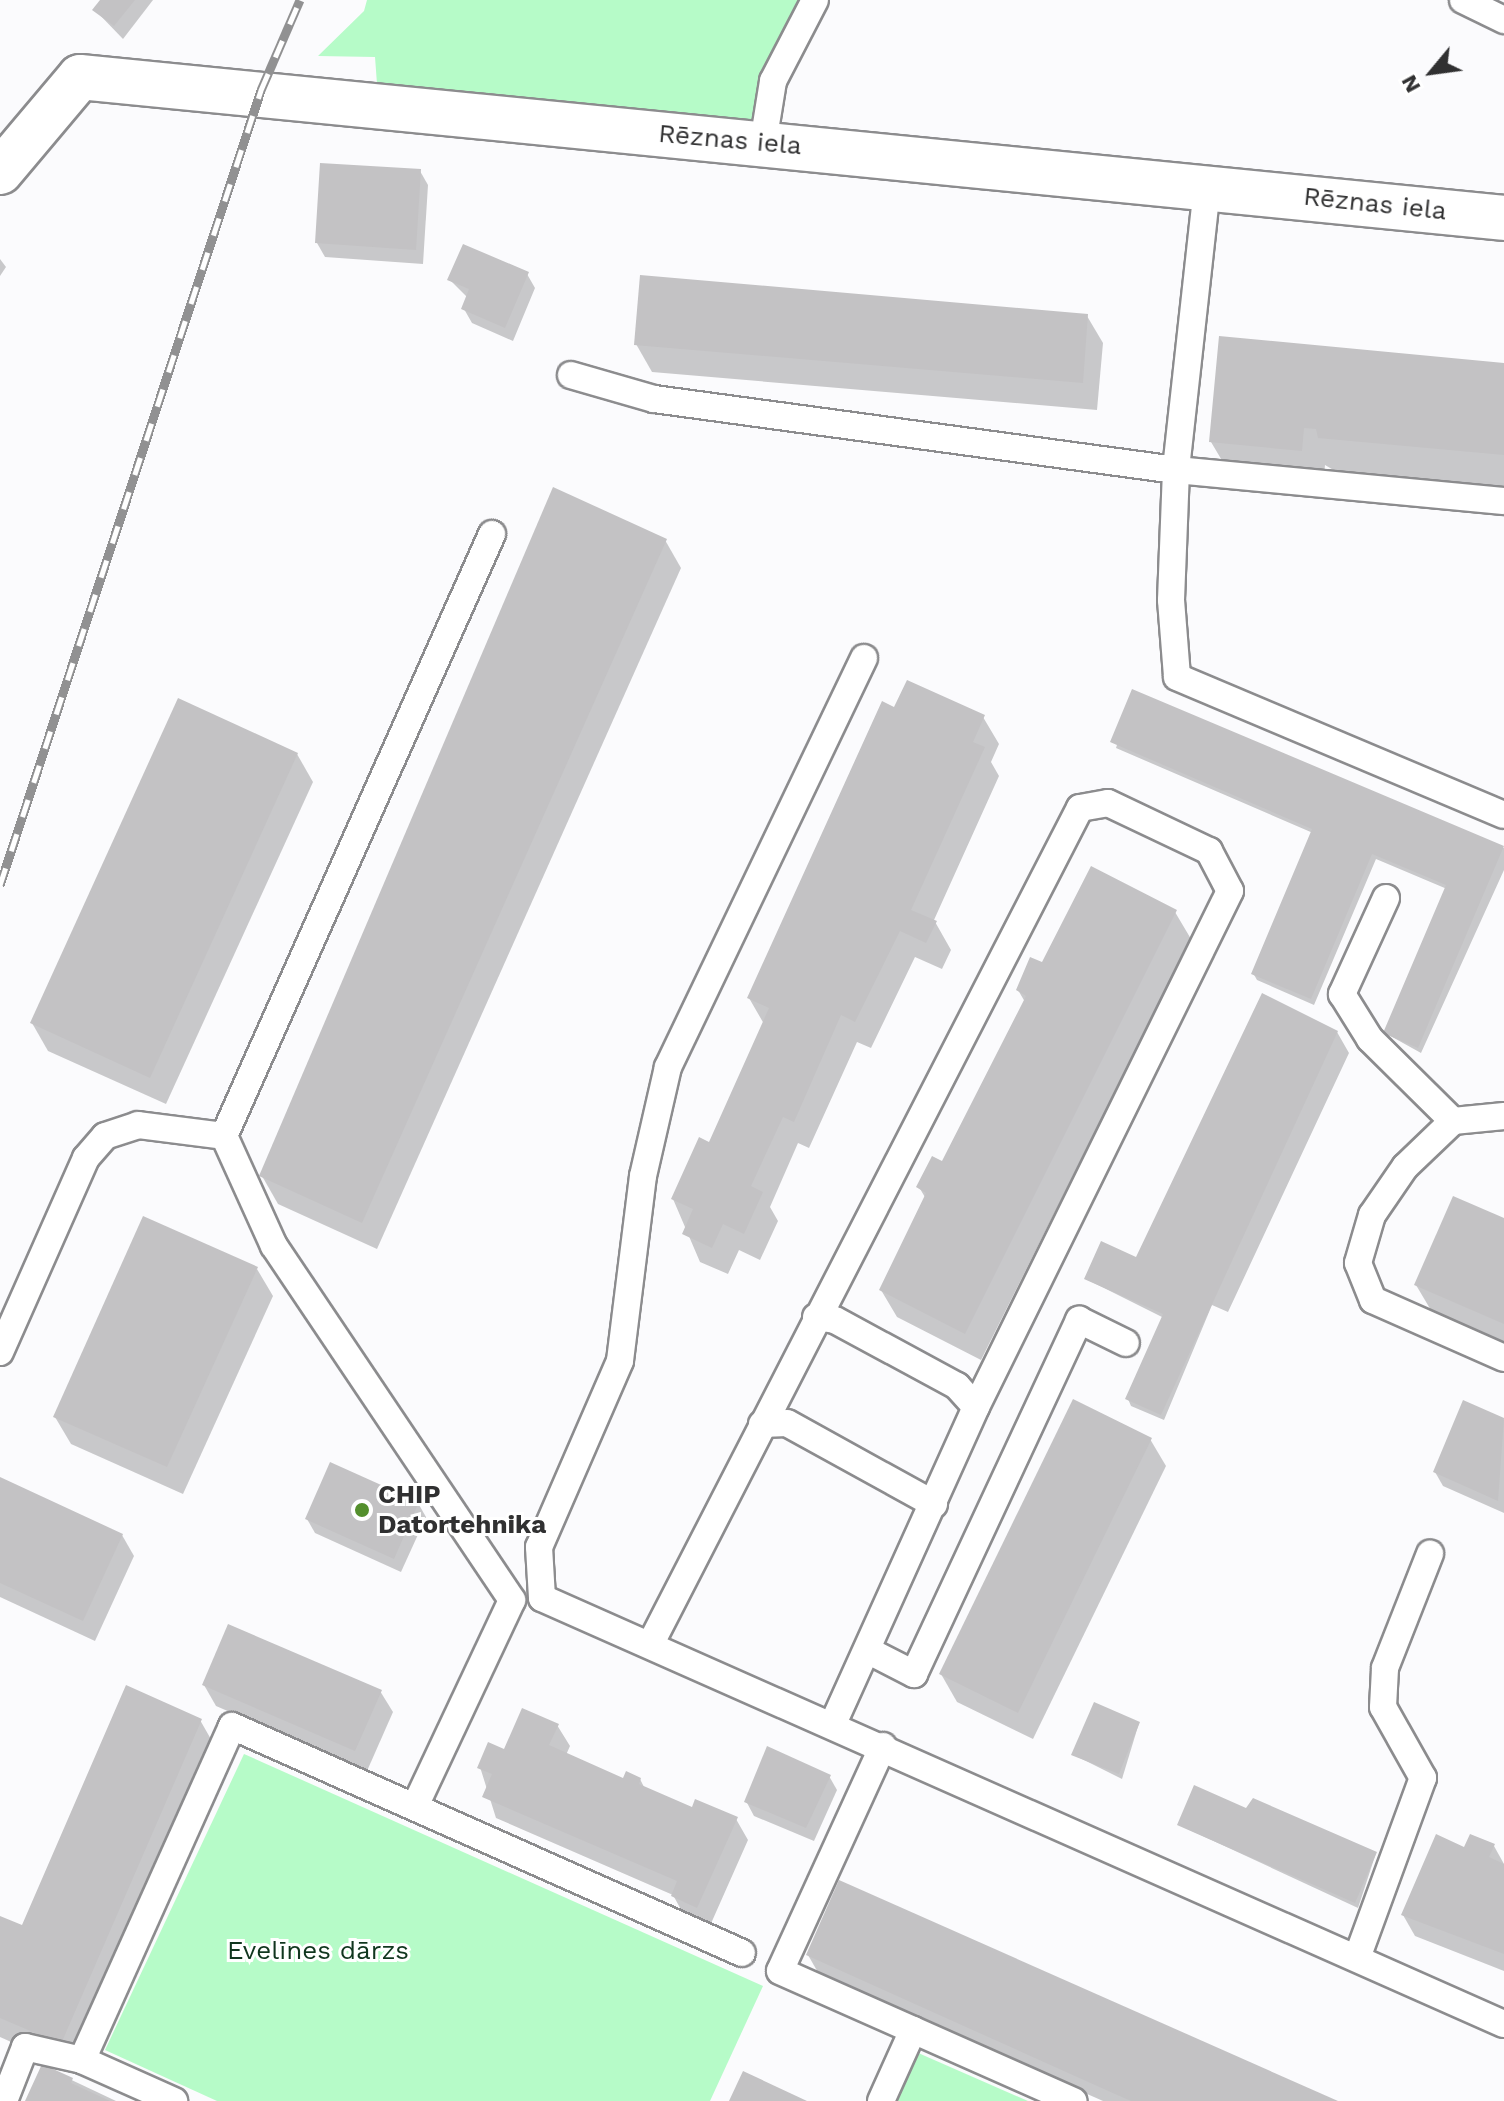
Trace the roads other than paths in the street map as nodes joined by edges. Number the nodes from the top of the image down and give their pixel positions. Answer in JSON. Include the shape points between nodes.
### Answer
{"nodes":[{"id":1,"x":815,"y":0,"type":"edge"},
{"id":2,"x":1463,"y":0,"type":"edge"},
{"id":3,"x":1504,"y":20,"type":"edge"},
{"id":4,"x":763,"y":143,"type":"junction"},
{"id":5,"x":0,"y":172,"type":"edge"},
{"id":6,"x":1207,"y":188,"type":"junction"},
{"id":7,"x":1504,"y":218,"type":"edge"},
{"id":8,"x":571,"y":375,"type":"dead end"},
{"id":9,"x":1176,"y":470,"type":"junction"},
{"id":10,"x":1504,"y":501,"type":"edge"},
{"id":11,"x":492,"y":534,"type":"dead end"},
{"id":12,"x":864,"y":658,"type":"dead end"},
{"id":13,"x":1503,"y":815,"type":"edge"},
{"id":14,"x":1386,"y":898,"type":"dead end"},
{"id":15,"x":1504,"y":1116,"type":"edge"},
{"id":16,"x":1453,"y":1121,"type":"junction"},
{"id":17,"x":224,"y":1136,"type":"junction"},
{"id":18,"x":816,"y":1317,"type":"junction"},
{"id":19,"x":1126,"y":1343,"type":"dead end"},
{"id":20,"x":0,"y":1352,"type":"edge"},
{"id":21,"x":1504,"y":1358,"type":"edge"},
{"id":22,"x":976,"y":1407,"type":"junction"},
{"id":23,"x":762,"y":1424,"type":"junction"},
{"id":24,"x":934,"y":1504,"type":"junction"},
{"id":25,"x":1430,"y":1554,"type":"dead end"},
{"id":26,"x":542,"y":1598,"type":"junction"},
{"id":27,"x":512,"y":1600,"type":"junction"},
{"id":28,"x":650,"y":1645,"type":"junction"},
{"id":29,"x":867,"y":1650,"type":"junction"},
{"id":30,"x":833,"y":1724,"type":"junction"},
{"id":31,"x":883,"y":1746,"type":"junction"},
{"id":32,"x":417,"y":1802,"type":"junction"},
{"id":33,"x":742,"y":1953,"type":"dead end"},
{"id":34,"x":1357,"y":1958,"type":"junction"},
{"id":35,"x":1504,"y":2024,"type":"edge"},
{"id":36,"x":913,"y":2030,"type":"junction"},
{"id":37,"x":82,"y":2060,"type":"junction"},
{"id":38,"x":4,"y":2101,"type":"edge"},
{"id":39,"x":174,"y":2101,"type":"edge"},
{"id":40,"x":881,"y":2101,"type":"edge"},
{"id":41,"x":1074,"y":2101,"type":"edge"}],
"edges":[{"from":1,"to":4,"type":"lane","via":[[773,81]]},
{"from":2,"to":3,"type":"lane"},
{"from":4,"to":5,"type":"street","name":"Rēznas iela","via":[[80,77]]},
{"from":4,"to":6,"type":"street","name":"Rēznas iela"},
{"from":6,"to":7,"type":"street","name":"Rēznas iela"},
{"from":6,"to":9,"type":"lane"},
{"from":8,"to":9,"type":"lane","via":[[654,399]]},
{"from":9,"to":10,"type":"lane"},
{"from":9,"to":13,"type":"lane","via":[[1171,600],[1177,677]]},
{"from":11,"to":17,"type":"lane"},
{"from":12,"to":26,"type":"lane","via":[[668,1067],[643,1176],[620,1361],[539,1547]]},
{"from":14,"to":16,"type":"lane","via":[[1342,994],[1370,1039]]},
{"from":15,"to":16,"type":"lane"},
{"from":16,"to":21,"type":"lane","via":[[1405,1167],[1372,1215],[1358,1263],[1373,1300]]},
{"from":17,"to":20,"type":"lane","via":[[138,1125],[105,1136],[86,1158]]},
{"from":17,"to":27,"type":"lane","via":[[274,1246]]},
{"from":18,"to":22,"type":"lane","via":[[835,1320],[957,1386]]},
{"from":18,"to":22,"type":"lane","via":[[1080,808],[1108,803],[1209,851],[1230,891]]},
{"from":18,"to":23,"type":"lane"},
{"from":19,"to":29,"type":"lane","via":[[1079,1320],[914,1674]]},
{"from":22,"to":24,"type":"lane"},
{"from":23,"to":24,"type":"lane","via":[[787,1423]]},
{"from":23,"to":28,"type":"lane"},
{"from":24,"to":29,"type":"lane"},
{"from":25,"to":34,"type":"lane","via":[[1385,1668],[1383,1707],[1423,1778]]},
{"from":26,"to":27,"type":"lane"},
{"from":26,"to":28,"type":"lane"},
{"from":27,"to":32,"type":"lane"},
{"from":28,"to":30,"type":"lane"},
{"from":29,"to":30,"type":"lane"},
{"from":30,"to":31,"type":"lane"},
{"from":31,"to":34,"type":"lane"},
{"from":31,"to":36,"type":"lane","via":[[780,1971]]},
{"from":32,"to":33,"type":"lane"},
{"from":32,"to":37,"type":"lane","via":[[232,1726]]},
{"from":34,"to":35,"type":"lane"},
{"from":36,"to":40,"type":"lane"},
{"from":36,"to":41,"type":"lane"},
{"from":37,"to":38,"type":"lane","via":[[25,2047]]},
{"from":37,"to":39,"type":"lane"}]}
